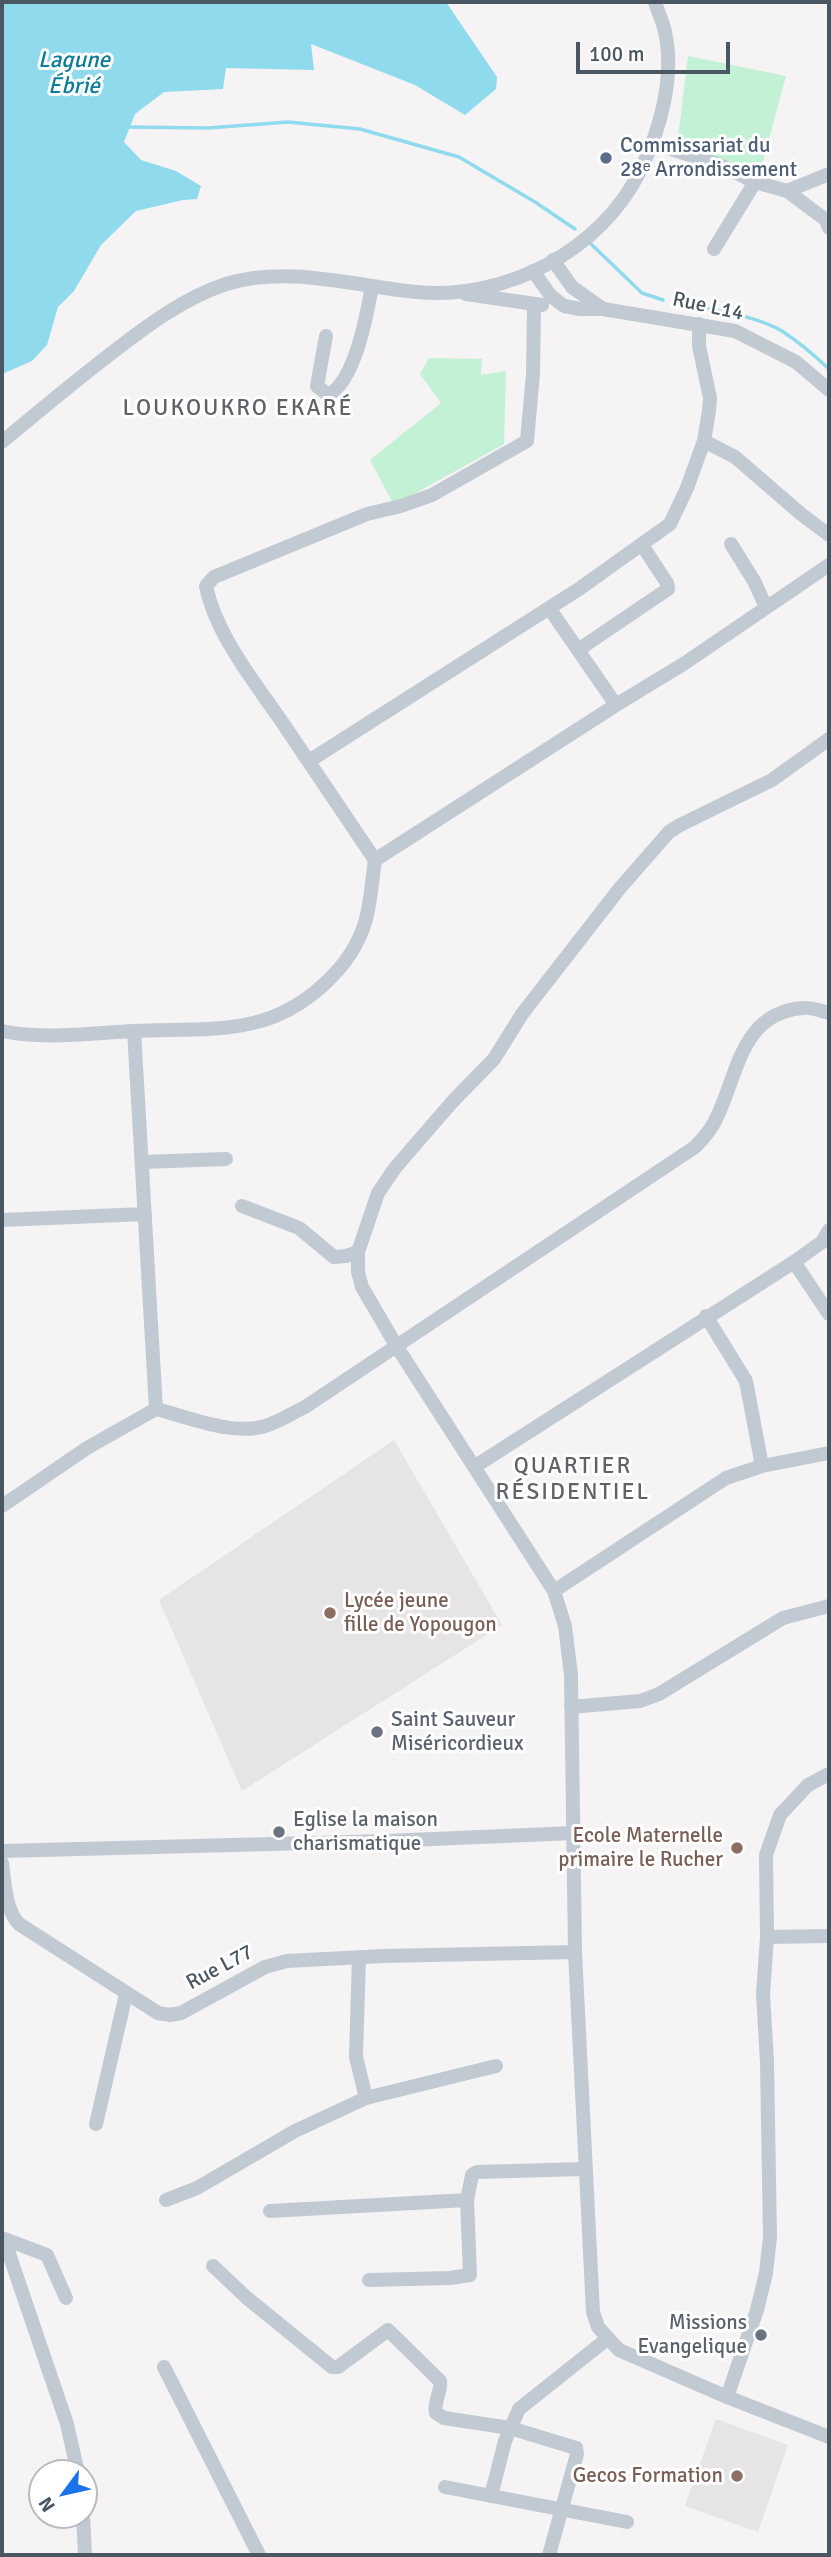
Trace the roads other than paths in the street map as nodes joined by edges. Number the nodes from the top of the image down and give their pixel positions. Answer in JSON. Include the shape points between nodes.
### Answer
{"nodes":[{"id":1,"x":655,"y":2,"type":"edge"},
{"id":2,"x":653,"y":143,"type":"junction"},
{"id":3,"x":829,"y":174,"type":"edge"},
{"id":4,"x":755,"y":182,"type":"junction"},
{"id":5,"x":787,"y":191,"type":"junction"},
{"id":6,"x":829,"y":228,"type":"edge"},
{"id":7,"x":714,"y":249,"type":"dead end"},
{"id":8,"x":553,"y":260,"type":"junction"},
{"id":9,"x":533,"y":271,"type":"junction"},
{"id":10,"x":372,"y":286,"type":"junction"},
{"id":11,"x":454,"y":291,"type":"junction"},
{"id":12,"x":534,"y":305,"type":"junction"},
{"id":13,"x":564,"y":306,"type":"junction"},
{"id":14,"x":603,"y":309,"type":"junction"},
{"id":15,"x":699,"y":324,"type":"junction"},
{"id":16,"x":326,"y":336,"type":"dead end"},
{"id":17,"x":829,"y":390,"type":"edge"},
{"id":18,"x":704,"y":441,"type":"junction"},
{"id":19,"x":2,"y":442,"type":"edge"},
{"id":20,"x":829,"y":534,"type":"edge"},
{"id":21,"x":731,"y":544,"type":"dead end"},
{"id":22,"x":642,"y":545,"type":"junction"},
{"id":23,"x":829,"y":565,"type":"edge"},
{"id":24,"x":766,"y":607,"type":"junction"},
{"id":25,"x":549,"y":608,"type":"junction"},
{"id":26,"x":578,"y":650,"type":"junction"},
{"id":27,"x":617,"y":705,"type":"junction"},
{"id":28,"x":829,"y":739,"type":"edge"},
{"id":29,"x":309,"y":761,"type":"junction"},
{"id":30,"x":375,"y":860,"type":"junction"},
{"id":31,"x":829,"y":1013,"type":"edge"},
{"id":32,"x":2,"y":1031,"type":"edge"},
{"id":33,"x":134,"y":1031,"type":"junction"},
{"id":34,"x":226,"y":1159,"type":"dead end"},
{"id":35,"x":143,"y":1162,"type":"junction"},
{"id":36,"x":242,"y":1206,"type":"dead end"},
{"id":37,"x":145,"y":1214,"type":"junction"},
{"id":38,"x":2,"y":1220,"type":"edge"},
{"id":39,"x":829,"y":1230,"type":"edge"},
{"id":40,"x":358,"y":1252,"type":"junction"},
{"id":41,"x":794,"y":1262,"type":"junction"},
{"id":42,"x":829,"y":1314,"type":"edge"},
{"id":43,"x":706,"y":1317,"type":"junction"},
{"id":44,"x":397,"y":1346,"type":"junction"},
{"id":45,"x":156,"y":1409,"type":"junction"},
{"id":46,"x":829,"y":1453,"type":"edge"},
{"id":47,"x":762,"y":1466,"type":"junction"},
{"id":48,"x":474,"y":1467,"type":"junction"},
{"id":49,"x":2,"y":1506,"type":"edge"},
{"id":50,"x":554,"y":1591,"type":"junction"},
{"id":51,"x":829,"y":1606,"type":"edge"},
{"id":52,"x":571,"y":1707,"type":"junction"},
{"id":53,"x":829,"y":1774,"type":"edge"},
{"id":54,"x":574,"y":1833,"type":"junction"},
{"id":55,"x":2,"y":1851,"type":"edge"},
{"id":56,"x":2,"y":1863,"type":"edge"},
{"id":57,"x":829,"y":1936,"type":"edge"},
{"id":58,"x":767,"y":1937,"type":"junction"},
{"id":59,"x":575,"y":1952,"type":"junction"},
{"id":60,"x":359,"y":1957,"type":"junction"},
{"id":61,"x":126,"y":1994,"type":"junction"},
{"id":62,"x":496,"y":2066,"type":"dead end"},
{"id":63,"x":366,"y":2098,"type":"junction"},
{"id":64,"x":96,"y":2124,"type":"dead end"},
{"id":65,"x":584,"y":2169,"type":"junction"},
{"id":66,"x":166,"y":2200,"type":"dead end"},
{"id":67,"x":467,"y":2200,"type":"junction"},
{"id":68,"x":270,"y":2211,"type":"dead end"},
{"id":69,"x":3,"y":2239,"type":"edge"},
{"id":70,"x":214,"y":2266,"type":"dead end"},
{"id":71,"x":369,"y":2280,"type":"dead end"},
{"id":72,"x":66,"y":2298,"type":"dead end"},
{"id":73,"x":607,"y":2339,"type":"junction"},
{"id":74,"x":164,"y":2367,"type":"dead end"},
{"id":75,"x":727,"y":2397,"type":"junction"},
{"id":76,"x":510,"y":2428,"type":"junction"},
{"id":77,"x":829,"y":2437,"type":"edge"},
{"id":78,"x":75,"y":2459,"type":"edge"},
{"id":79,"x":445,"y":2487,"type":"dead end"},
{"id":80,"x":491,"y":2496,"type":"junction"},
{"id":81,"x":560,"y":2510,"type":"junction"},
{"id":82,"x":627,"y":2522,"type":"dead end"},
{"id":83,"x":84,"y":2529,"type":"edge"},
{"id":84,"x":85,"y":2555,"type":"edge"},
{"id":85,"x":259,"y":2555,"type":"edge"},
{"id":86,"x":549,"y":2555,"type":"edge"}],
"edges":[{"from":1,"to":2,"type":"street","via":[[666,33],[667,67]]},
{"from":2,"to":4,"type":"street"},
{"from":2,"to":8,"type":"street","via":[[611,213],[579,244]]},
{"from":3,"to":5,"type":"street"},
{"from":4,"to":5,"type":"street"},
{"from":4,"to":7,"type":"street"},
{"from":5,"to":6,"type":"street","via":[[826,220]]},
{"from":8,"to":9,"type":"street"},
{"from":8,"to":14,"type":"street","name":"Rue L14","via":[[572,287]]},
{"from":9,"to":11,"type":"street","via":[[498,285]]},
{"from":9,"to":13,"type":"street"},
{"from":10,"to":11,"type":"street","via":[[418,293]]},
{"from":10,"to":16,"type":"street","via":[[352,362],[336,391],[328,395],[317,386]]},
{"from":10,"to":19,"type":"street","via":[[320,278],[275,278],[242,281],[203,294],[137,334]]},
{"from":11,"to":12,"type":"street","name":"Rue L14"},
{"from":12,"to":13,"type":"street","name":"Rue L14"},
{"from":12,"to":29,"type":"street","via":[[527,441],[432,495],[367,514],[214,577],[206,586],[233,648]]},
{"from":13,"to":14,"type":"street","name":"Rue L14"},
{"from":14,"to":15,"type":"street","name":"Rue L14"},
{"from":15,"to":17,"type":"street","name":"Rue L14","via":[[734,331],[796,362]]},
{"from":15,"to":18,"type":"street","via":[[710,398]]},
{"from":18,"to":20,"type":"street","via":[[736,457]]},
{"from":18,"to":22,"type":"street","via":[[676,514]]},
{"from":21,"to":24,"type":"street"},
{"from":22,"to":25,"type":"street"},
{"from":22,"to":26,"type":"street","via":[[668,589]]},
{"from":23,"to":24,"type":"street"},
{"from":24,"to":27,"type":"street"},
{"from":25,"to":26,"type":"street"},
{"from":25,"to":29,"type":"street"},
{"from":26,"to":27,"type":"street"},
{"from":27,"to":30,"type":"street"},
{"from":28,"to":40,"type":"street","via":[[772,780],[680,825],[662,839],[522,1014],[494,1059],[395,1168],[378,1194]]},
{"from":29,"to":30,"type":"street"},
{"from":30,"to":33,"type":"street","via":[[365,920],[351,954],[340,970],[305,999],[255,1023]]},
{"from":31,"to":44,"type":"street","via":[[805,1007],[758,1028],[746,1043],[716,1121],[695,1147]]},
{"from":32,"to":33,"type":"street","via":[[50,1036]]},
{"from":33,"to":35,"type":"street"},
{"from":34,"to":35,"type":"street"},
{"from":35,"to":37,"type":"street"},
{"from":36,"to":40,"type":"street","via":[[299,1228],[334,1257]]},
{"from":37,"to":38,"type":"street"},
{"from":37,"to":45,"type":"street"},
{"from":39,"to":41,"type":"street","via":[[822,1242]]},
{"from":40,"to":44,"type":"street","via":[[362,1287]]},
{"from":41,"to":42,"type":"street"},
{"from":41,"to":43,"type":"street"},
{"from":43,"to":47,"type":"street","via":[[746,1381]]},
{"from":43,"to":48,"type":"street"},
{"from":44,"to":45,"type":"street","via":[[305,1407],[266,1426],[231,1429]]},
{"from":44,"to":48,"type":"street"},
{"from":45,"to":49,"type":"street","via":[[87,1448]]},
{"from":46,"to":47,"type":"street"},
{"from":47,"to":50,"type":"street","via":[[714,1485]]},
{"from":48,"to":50,"type":"street"},
{"from":50,"to":52,"type":"street","via":[[565,1626]]},
{"from":51,"to":52,"type":"street","via":[[783,1618],[659,1694],[640,1701]]},
{"from":52,"to":54,"type":"street"},
{"from":53,"to":58,"type":"street","via":[[808,1785],[780,1815],[766,1855]]},
{"from":54,"to":55,"type":"street"},
{"from":54,"to":59,"type":"street"},
{"from":56,"to":61,"type":"street","name":"Rue L77","via":[[13,1917],[19,1924]]},
{"from":57,"to":58,"type":"street"},
{"from":58,"to":75,"type":"street","via":[[763,1994],[770,2236],[757,2310]]},
{"from":59,"to":60,"type":"street","name":"Rue L77"},
{"from":59,"to":65,"type":"street"},
{"from":60,"to":61,"type":"street","name":"Rue L77","via":[[276,1964],[170,2015]]},
{"from":60,"to":63,"type":"street","via":[[356,2057]]},
{"from":61,"to":64,"type":"street"},
{"from":62,"to":63,"type":"street"},
{"from":63,"to":66,"type":"street"},
{"from":65,"to":67,"type":"street","via":[[477,2172],[472,2175]]},
{"from":65,"to":73,"type":"street","via":[[593,2312]]},
{"from":67,"to":68,"type":"street"},
{"from":67,"to":71,"type":"street","via":[[470,2275]]},
{"from":69,"to":72,"type":"street","via":[[47,2255]]},
{"from":69,"to":78,"type":"street"},
{"from":70,"to":76,"type":"street","via":[[332,2367],[384,2331],[391,2331],[439,2381],[436,2413]]},
{"from":73,"to":75,"type":"street","via":[[619,2350]]},
{"from":73,"to":76,"type":"street","via":[[522,2406]]},
{"from":74,"to":85,"type":"street"},
{"from":75,"to":77,"type":"street"},
{"from":76,"to":80,"type":"street"},
{"from":76,"to":81,"type":"street","via":[[576,2448]]},
{"from":79,"to":80,"type":"street"},
{"from":80,"to":81,"type":"street"},
{"from":81,"to":82,"type":"street"},
{"from":81,"to":86,"type":"street"},
{"from":83,"to":84,"type":"street"}]}
